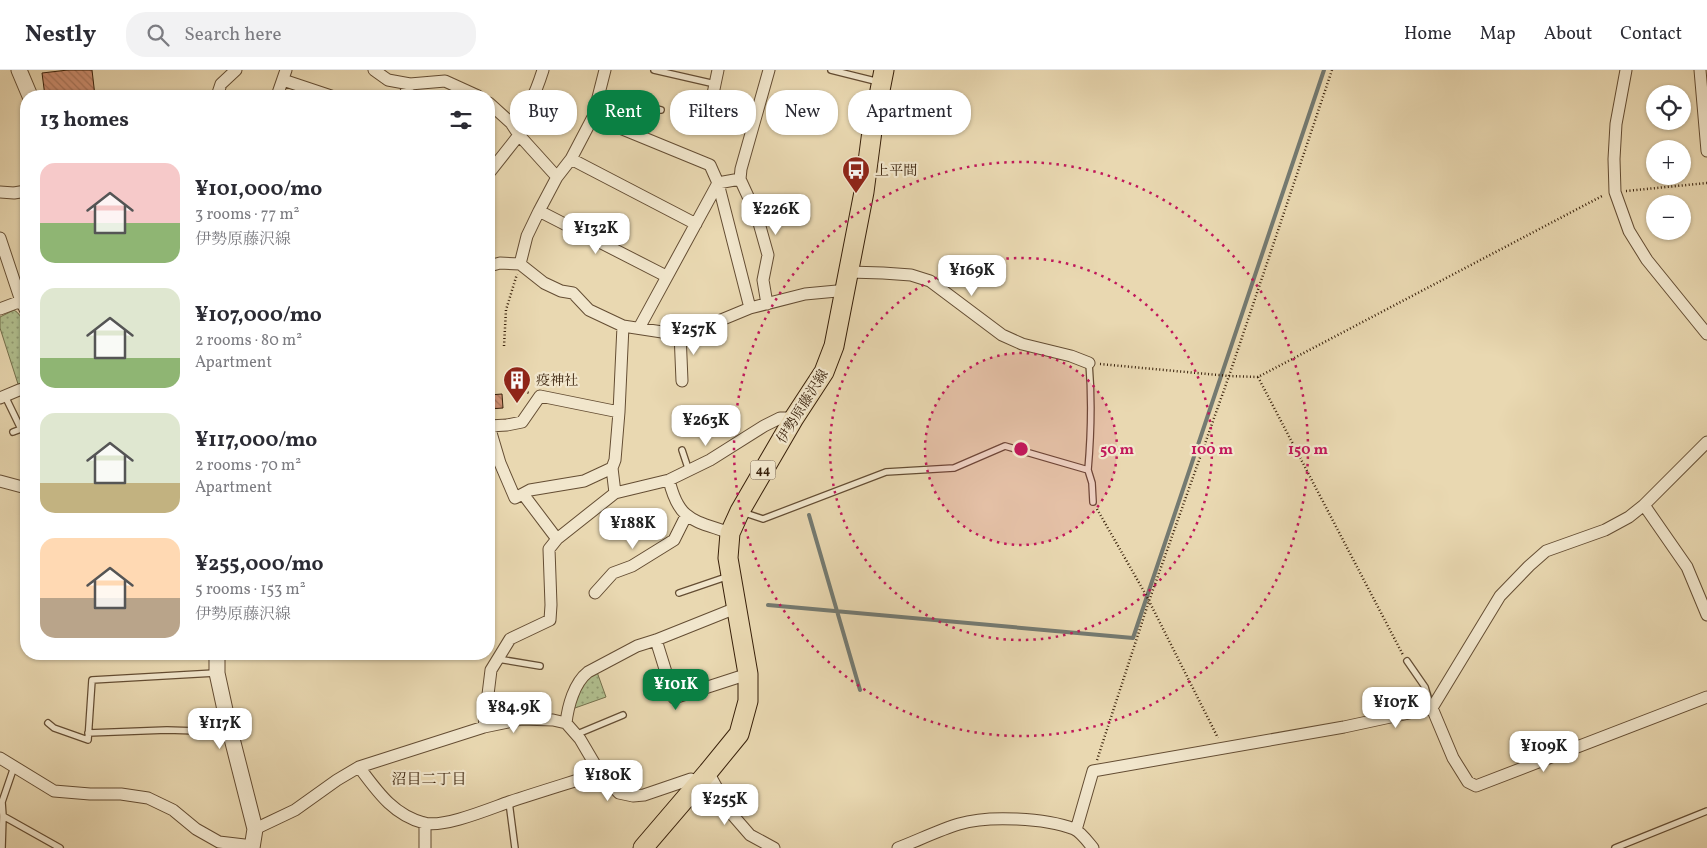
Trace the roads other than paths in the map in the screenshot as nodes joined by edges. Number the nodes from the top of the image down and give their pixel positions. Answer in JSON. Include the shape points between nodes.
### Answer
{"nodes":[{"id":1,"x":19,"y":70,"type":"edge"},
{"id":2,"x":236,"y":70,"type":"edge"},
{"id":3,"x":374,"y":70,"type":"edge"},
{"id":4,"x":543,"y":70,"type":"edge"},
{"id":5,"x":605,"y":70,"type":"edge"},
{"id":6,"x":654,"y":70,"type":"edge"},
{"id":7,"x":718,"y":70,"type":"edge"},
{"id":8,"x":769,"y":70,"type":"edge"},
{"id":9,"x":831,"y":70,"type":"edge"},
{"id":10,"x":1626,"y":70,"type":"edge"},
{"id":11,"x":1700,"y":70,"type":"edge"},
{"id":12,"x":284,"y":75,"type":"edge"},
{"id":13,"x":883,"y":76,"type":"edge"},
{"id":14,"x":410,"y":84,"type":"junction"},
{"id":15,"x":715,"y":84,"type":"junction"},
{"id":16,"x":27,"y":90,"type":"edge"},
{"id":17,"x":219,"y":90,"type":"edge"},
{"id":18,"x":279,"y":90,"type":"edge"},
{"id":19,"x":318,"y":90,"type":"edge"},
{"id":20,"x":407,"y":90,"type":"edge"},
{"id":21,"x":465,"y":90,"type":"edge"},
{"id":22,"x":536,"y":90,"type":"edge"},
{"id":23,"x":600,"y":90,"type":"edge"},
{"id":24,"x":714,"y":90,"type":"edge"},
{"id":25,"x":495,"y":108,"type":"edge"},
{"id":26,"x":510,"y":122,"type":"edge"},
{"id":27,"x":587,"y":128,"type":"edge"},
{"id":28,"x":519,"y":135,"type":"joint"},
{"id":29,"x":637,"y":135,"type":"edge"},
{"id":30,"x":1707,"y":151,"type":"edge"},
{"id":31,"x":571,"y":158,"type":"junction"},
{"id":32,"x":495,"y":165,"type":"edge"},
{"id":33,"x":557,"y":177,"type":"junction"},
{"id":34,"x":740,"y":179,"type":"junction"},
{"id":35,"x":718,"y":183,"type":"junction"},
{"id":36,"x":0,"y":192,"type":"edge"},
{"id":37,"x":20,"y":192,"type":"edge"},
{"id":38,"x":538,"y":211,"type":"junction"},
{"id":39,"x":696,"y":224,"type":"junction"},
{"id":40,"x":0,"y":238,"type":"edge"},
{"id":41,"x":495,"y":264,"type":"edge"},
{"id":42,"x":520,"y":264,"type":"junction"},
{"id":43,"x":849,"y":272,"type":"junction"},
{"id":44,"x":666,"y":276,"type":"junction"},
{"id":45,"x":845,"y":292,"type":"junction"},
{"id":46,"x":20,"y":295,"type":"edge"},
{"id":47,"x":767,"y":304,"type":"junction"},
{"id":48,"x":20,"y":307,"type":"edge"},
{"id":49,"x":750,"y":308,"type":"junction"},
{"id":50,"x":0,"y":310,"type":"edge"},
{"id":51,"x":623,"y":326,"type":"junction"},
{"id":52,"x":639,"y":328,"type":"junction"},
{"id":53,"x":680,"y":333,"type":"junction"},
{"id":54,"x":1707,"y":334,"type":"edge"},
{"id":55,"x":1089,"y":363,"type":"joint"},
{"id":56,"x":682,"y":381,"type":"dead end"},
{"id":57,"x":20,"y":390,"type":"edge"},
{"id":58,"x":2,"y":397,"type":"edge"},
{"id":59,"x":619,"y":412,"type":"junction"},
{"id":60,"x":794,"y":418,"type":"junction"},
{"id":61,"x":20,"y":422,"type":"edge"},
{"id":62,"x":495,"y":426,"type":"edge"},
{"id":63,"x":20,"y":429,"type":"edge"},
{"id":64,"x":13,"y":432,"type":"dead end"},
{"id":65,"x":1707,"y":442,"type":"edge"},
{"id":66,"x":495,"y":446,"type":"edge"},
{"id":67,"x":682,"y":450,"type":"dead end"},
{"id":68,"x":612,"y":468,"type":"junction"},
{"id":69,"x":1088,"y":470,"type":"junction"},
{"id":70,"x":689,"y":471,"type":"junction"},
{"id":71,"x":669,"y":480,"type":"junction"},
{"id":72,"x":0,"y":481,"type":"edge"},
{"id":73,"x":20,"y":486,"type":"edge"},
{"id":74,"x":615,"y":493,"type":"junction"},
{"id":75,"x":523,"y":494,"type":"junction"},
{"id":76,"x":1093,"y":502,"type":"road end"},
{"id":77,"x":1644,"y":504,"type":"junction"},
{"id":78,"x":740,"y":511,"type":"junction"},
{"id":79,"x":686,"y":516,"type":"junction"},
{"id":80,"x":730,"y":533,"type":"junction"},
{"id":81,"x":557,"y":539,"type":"junction"},
{"id":82,"x":731,"y":576,"type":"junction"},
{"id":83,"x":678,"y":593,"type":"dead end"},
{"id":84,"x":610,"y":595,"type":"dead end"},
{"id":85,"x":736,"y":608,"type":"junction"},
{"id":86,"x":1707,"y":615,"type":"edge"},
{"id":87,"x":656,"y":640,"type":"junction"},
{"id":88,"x":498,"y":659,"type":"junction"},
{"id":89,"x":217,"y":660,"type":"edge"},
{"id":90,"x":1407,"y":661,"type":"road end"},
{"id":91,"x":540,"y":666,"type":"dead end"},
{"id":92,"x":217,"y":673,"type":"junction"},
{"id":93,"x":748,"y":674,"type":"junction"},
{"id":94,"x":1707,"y":698,"type":"edge"},
{"id":95,"x":1432,"y":708,"type":"junction"},
{"id":96,"x":623,"y":715,"type":"dead end"},
{"id":97,"x":48,"y":723,"type":"dead end"},
{"id":98,"x":566,"y":723,"type":"junction"},
{"id":99,"x":484,"y":727,"type":"junction"},
{"id":100,"x":88,"y":733,"type":"junction"},
{"id":101,"x":231,"y":733,"type":"junction"},
{"id":102,"x":575,"y":734,"type":"junction"},
{"id":103,"x":0,"y":758,"type":"edge"},
{"id":104,"x":14,"y":767,"type":"junction"},
{"id":105,"x":359,"y":767,"type":"junction"},
{"id":106,"x":600,"y":773,"type":"junction"},
{"id":107,"x":703,"y":778,"type":"junction"},
{"id":108,"x":1,"y":802,"type":"edge"},
{"id":109,"x":509,"y":802,"type":"junction"},
{"id":110,"x":1707,"y":811,"type":"edge"},
{"id":111,"x":3,"y":816,"type":"junction"},
{"id":112,"x":425,"y":823,"type":"junction"},
{"id":113,"x":255,"y":829,"type":"junction"},
{"id":114,"x":1076,"y":830,"type":"junction"},
{"id":115,"x":252,"y":847,"type":"edge"},
{"id":116,"x":2,"y":848,"type":"edge"},
{"id":117,"x":60,"y":848,"type":"edge"},
{"id":118,"x":425,"y":848,"type":"edge"},
{"id":119,"x":515,"y":848,"type":"edge"},
{"id":120,"x":643,"y":848,"type":"edge"},
{"id":121,"x":774,"y":848,"type":"edge"},
{"id":122,"x":898,"y":848,"type":"edge"},
{"id":123,"x":1093,"y":848,"type":"edge"},
{"id":124,"x":1615,"y":848,"type":"edge"}],
"edges":[{"from":1,"to":16,"type":"street"},
{"from":2,"to":17,"type":"street"},
{"from":3,"to":14,"type":"street","via":[[388,80]]},
{"from":4,"to":22,"type":"street"},
{"from":5,"to":23,"type":"street"},
{"from":6,"to":15,"type":"lane"},
{"from":7,"to":15,"type":"street"},
{"from":8,"to":34,"type":"street"},
{"from":9,"to":13,"type":"lane"},
{"from":10,"to":54,"type":"street","via":[[1616,124],[1615,192],[1629,231],[1647,260]]},
{"from":11,"to":30,"type":"street"},
{"from":12,"to":18,"type":"street"},
{"from":12,"to":19,"type":"street"},
{"from":13,"to":43,"type":"main road","name":"伊勢原藤沢線","number":"44"},
{"from":14,"to":20,"type":"street"},
{"from":14,"to":21,"type":"street","via":[[445,81]]},
{"from":15,"to":24,"type":"street"},
{"from":25,"to":26,"type":"street"},
{"from":27,"to":31,"type":"street"},
{"from":28,"to":32,"type":"street"},
{"from":28,"to":33,"type":"street"},
{"from":29,"to":35,"type":"street","via":[[710,165]]},
{"from":31,"to":33,"type":"street"},
{"from":31,"to":39,"type":"street"},
{"from":33,"to":38,"type":"street"},
{"from":34,"to":35,"type":"street"},
{"from":34,"to":47,"type":"street","via":[[757,216],[768,255],[763,280]]},
{"from":35,"to":39,"type":"street"},
{"from":35,"to":49,"type":"street"},
{"from":36,"to":37,"type":"street"},
{"from":38,"to":42,"type":"street"},
{"from":38,"to":44,"type":"street"},
{"from":39,"to":44,"type":"street"},
{"from":40,"to":46,"type":"street"},
{"from":41,"to":42,"type":"street"},
{"from":42,"to":51,"type":"street","via":[[544,283],[573,293],[589,310]]},
{"from":43,"to":45,"type":"main road","name":"伊勢原藤沢線","number":"44"},
{"from":43,"to":55,"type":"street","via":[[911,275],[930,281],[1002,335]]},
{"from":44,"to":52,"type":"street"},
{"from":45,"to":47,"type":"street","via":[[805,294]]},
{"from":45,"to":60,"type":"main road","name":"伊勢原藤沢線","number":"44","via":[[830,360]]},
{"from":47,"to":49,"type":"street"},
{"from":48,"to":50,"type":"street"},
{"from":49,"to":53,"type":"street","via":[[692,332]]},
{"from":51,"to":52,"type":"street"},
{"from":51,"to":59,"type":"street"},
{"from":52,"to":53,"type":"street"},
{"from":53,"to":56,"type":"street"},
{"from":55,"to":69,"type":"lane"},
{"from":57,"to":58,"type":"street"},
{"from":58,"to":61,"type":"lane"},
{"from":59,"to":62,"type":"street","via":[[540,396],[522,422]]},
{"from":59,"to":68,"type":"street","via":[[620,454]]},
{"from":60,"to":70,"type":"street","via":[[780,418],[764,426]]},
{"from":60,"to":78,"type":"main road","name":"伊勢原藤沢線","number":"44"},
{"from":63,"to":64,"type":"lane"},
{"from":65,"to":77,"type":"street"},
{"from":66,"to":75,"type":"street","via":[[515,498]]},
{"from":67,"to":70,"type":"lane"},
{"from":68,"to":74,"type":"street"},
{"from":68,"to":75,"type":"street","via":[[584,482],[530,490]]},
{"from":69,"to":76,"type":"lane"},
{"from":69,"to":78,"type":"lane","via":[[1005,446],[954,468],[886,472],[762,519]]},
{"from":70,"to":71,"type":"street"},
{"from":71,"to":74,"type":"street"},
{"from":71,"to":79,"type":"street","via":[[673,496]]},
{"from":72,"to":73,"type":"street"},
{"from":74,"to":81,"type":"street"},
{"from":75,"to":81,"type":"street"},
{"from":77,"to":86,"type":"street","via":[[1687,567]]},
{"from":77,"to":95,"type":"street","via":[[1605,530],[1546,551],[1529,566],[1500,596]]},
{"from":78,"to":80,"type":"main road","name":"伊勢原藤沢線","number":"44"},
{"from":79,"to":80,"type":"street"},
{"from":79,"to":84,"type":"street","via":[[674,540],[632,566],[614,573],[598,590]]},
{"from":80,"to":82,"type":"main road","name":"伊勢原藤沢線","number":"44","via":[[728,558]]},
{"from":81,"to":88,"type":"street","via":[[549,549],[550,620],[510,639]]},
{"from":82,"to":83,"type":"lane"},
{"from":82,"to":85,"type":"main road","name":"伊勢原藤沢線","number":"44"},
{"from":85,"to":87,"type":"street"},
{"from":85,"to":93,"type":"main road","name":"伊勢原藤沢線","number":"44"},
{"from":87,"to":93,"type":"street","via":[[674,698]]},
{"from":87,"to":98,"type":"street","via":[[638,646],[581,677],[568,707]]},
{"from":88,"to":91,"type":"lane"},
{"from":88,"to":99,"type":"street","via":[[491,670]]},
{"from":89,"to":92,"type":"street"},
{"from":90,"to":95,"type":"lane","via":[[1425,686]]},
{"from":92,"to":100,"type":"lane","via":[[92,680]]},
{"from":92,"to":101,"type":"street"},
{"from":93,"to":107,"type":"main road","name":"伊勢原藤沢線","number":"44","via":[[748,702],[739,734]]},
{"from":94,"to":95,"type":"street","via":[[1476,786],[1468,782],[1453,758]]},
{"from":95,"to":114,"type":"street","via":[[1344,727],[1093,771]]},
{"from":96,"to":102,"type":"lane"},
{"from":97,"to":100,"type":"lane","via":[[88,740]]},
{"from":98,"to":99,"type":"street","via":[[522,719]]},
{"from":98,"to":102,"type":"street"},
{"from":99,"to":105,"type":"street"},
{"from":100,"to":101,"type":"lane","via":[[167,730]]},
{"from":101,"to":113,"type":"street"},
{"from":102,"to":106,"type":"street"},
{"from":103,"to":104,"type":"street"},
{"from":104,"to":108,"type":"lane"},
{"from":104,"to":115,"type":"street","via":[[54,792],[148,798],[173,810],[196,830],[219,842]]},
{"from":105,"to":112,"type":"street","via":[[381,797],[405,815]]},
{"from":105,"to":113,"type":"street","via":[[295,810]]},
{"from":106,"to":107,"type":"street","via":[[619,793],[633,796]]},
{"from":106,"to":109,"type":"street"},
{"from":107,"to":120,"type":"main road","name":"伊勢原藤沢線","number":"44"},
{"from":107,"to":121,"type":"street","via":[[750,835]]},
{"from":108,"to":111,"type":"lane"},
{"from":109,"to":112,"type":"street","via":[[437,824]]},
{"from":109,"to":119,"type":"lane"},
{"from":110,"to":124,"type":"lane"},
{"from":111,"to":116,"type":"lane"},
{"from":111,"to":117,"type":"lane"},
{"from":112,"to":118,"type":"street"},
{"from":113,"to":115,"type":"street"},
{"from":114,"to":122,"type":"street","via":[[1050,823],[984,819],[960,824]]},
{"from":114,"to":123,"type":"street"}]}
